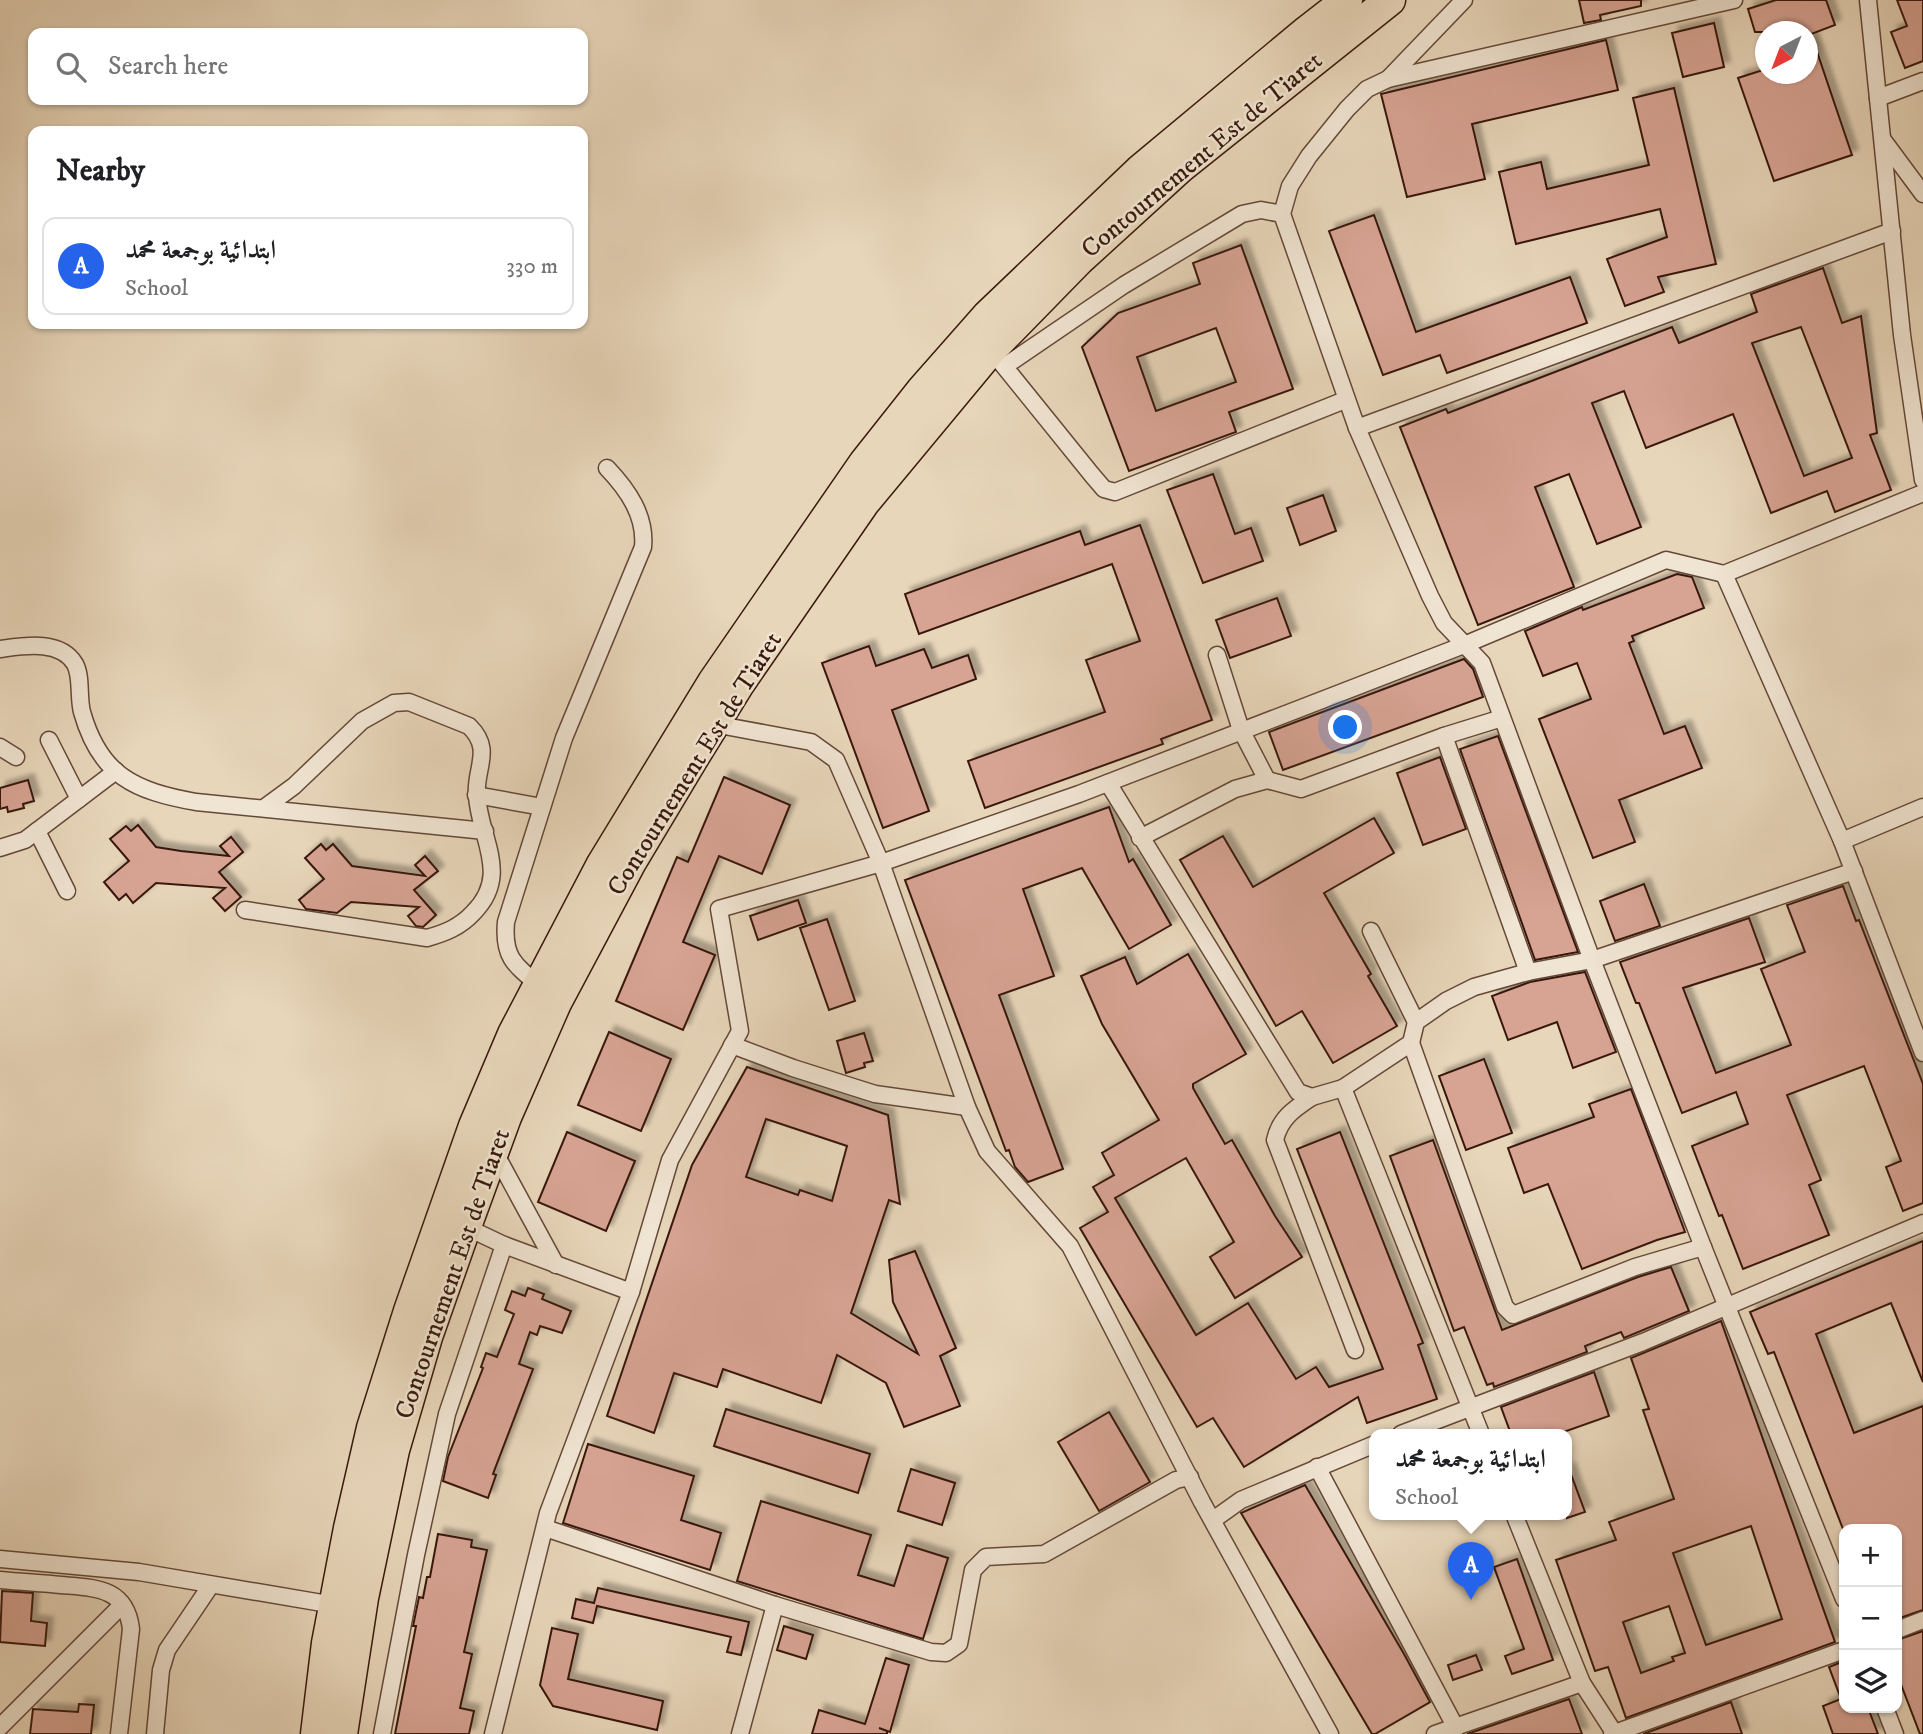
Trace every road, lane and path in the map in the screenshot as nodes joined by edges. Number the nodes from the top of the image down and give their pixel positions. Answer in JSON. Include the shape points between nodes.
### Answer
{"nodes":[{"id":1,"x":1348,"y":0,"type":"edge"},
{"id":2,"x":1390,"y":0,"type":"edge"},
{"id":3,"x":1464,"y":0,"type":"edge"},
{"id":4,"x":1734,"y":0,"type":"edge"},
{"id":5,"x":1868,"y":0,"type":"edge"},
{"id":6,"x":1388,"y":79,"type":"junction"},
{"id":7,"x":1923,"y":81,"type":"edge"},
{"id":8,"x":1878,"y":98,"type":"junction"},
{"id":9,"x":1882,"y":138,"type":"junction"},
{"id":10,"x":1923,"y":194,"type":"edge"},
{"id":11,"x":1282,"y":214,"type":"junction"},
{"id":12,"x":1892,"y":231,"type":"junction"},
{"id":13,"x":998,"y":358,"type":"junction"},
{"id":14,"x":1345,"y":400,"type":"junction"},
{"id":15,"x":1357,"y":428,"type":"junction"},
{"id":16,"x":607,"y":468,"type":"dead end"},
{"id":17,"x":1923,"y":480,"type":"edge"},
{"id":18,"x":1923,"y":493,"type":"edge"},
{"id":19,"x":1724,"y":574,"type":"junction"},
{"id":20,"x":1464,"y":645,"type":"junction"},
{"id":21,"x":0,"y":649,"type":"edge"},
{"id":22,"x":1217,"y":655,"type":"dead end"},
{"id":23,"x":1502,"y":718,"type":"junction"},
{"id":24,"x":714,"y":724,"type":"junction"},
{"id":25,"x":1241,"y":730,"type":"junction"},
{"id":26,"x":1444,"y":736,"type":"junction"},
{"id":27,"x":49,"y":740,"type":"dead end"},
{"id":28,"x":0,"y":747,"type":"edge"},
{"id":29,"x":16,"y":757,"type":"dead end"},
{"id":30,"x":116,"y":771,"type":"junction"},
{"id":31,"x":1267,"y":780,"type":"junction"},
{"id":32,"x":1108,"y":783,"type":"junction"},
{"id":33,"x":476,"y":795,"type":"junction"},
{"id":34,"x":79,"y":799,"type":"junction"},
{"id":35,"x":542,"y":807,"type":"junction"},
{"id":36,"x":1923,"y":807,"type":"edge"},
{"id":37,"x":264,"y":808,"type":"junction"},
{"id":38,"x":37,"y":831,"type":"junction"},
{"id":39,"x":485,"y":831,"type":"junction"},
{"id":40,"x":1140,"y":838,"type":"junction"},
{"id":41,"x":1842,"y":841,"type":"junction"},
{"id":42,"x":0,"y":848,"type":"edge"},
{"id":43,"x":881,"y":863,"type":"junction"},
{"id":44,"x":1854,"y":871,"type":"junction"},
{"id":45,"x":67,"y":891,"type":"dead end"},
{"id":46,"x":244,"y":910,"type":"dead end"},
{"id":47,"x":1371,"y":931,"type":"dead end"},
{"id":48,"x":1592,"y":960,"type":"junction"},
{"id":49,"x":1528,"y":972,"type":"junction"},
{"id":50,"x":539,"y":985,"type":"junction"},
{"id":51,"x":1416,"y":1023,"type":"junction"},
{"id":52,"x":1411,"y":1043,"type":"junction"},
{"id":53,"x":732,"y":1045,"type":"junction"},
{"id":54,"x":1923,"y":1053,"type":"edge"},
{"id":55,"x":1343,"y":1088,"type":"junction"},
{"id":56,"x":1312,"y":1097,"type":"junction"},
{"id":57,"x":967,"y":1107,"type":"junction"},
{"id":58,"x":494,"y":1151,"type":"junction"},
{"id":59,"x":1923,"y":1223,"type":"edge"},
{"id":60,"x":466,"y":1227,"type":"junction"},
{"id":61,"x":504,"y":1245,"type":"junction"},
{"id":62,"x":1703,"y":1247,"type":"junction"},
{"id":63,"x":556,"y":1265,"type":"junction"},
{"id":64,"x":631,"y":1293,"type":"junction"},
{"id":65,"x":1726,"y":1307,"type":"junction"},
{"id":66,"x":1355,"y":1350,"type":"dead end"},
{"id":67,"x":1471,"y":1408,"type":"junction"},
{"id":68,"x":1414,"y":1429,"type":"edge"},
{"id":69,"x":1479,"y":1429,"type":"edge"},
{"id":70,"x":1369,"y":1446,"type":"edge"},
{"id":71,"x":1317,"y":1467,"type":"junction"},
{"id":72,"x":1190,"y":1477,"type":"junction"},
{"id":73,"x":1213,"y":1520,"type":"junction"},
{"id":74,"x":1516,"y":1520,"type":"edge"},
{"id":75,"x":545,"y":1528,"type":"junction"},
{"id":76,"x":0,"y":1559,"type":"edge"},
{"id":77,"x":0,"y":1580,"type":"edge"},
{"id":78,"x":211,"y":1585,"type":"junction"},
{"id":79,"x":1839,"y":1588,"type":"edge"},
{"id":80,"x":122,"y":1605,"type":"junction"},
{"id":81,"x":334,"y":1605,"type":"junction"},
{"id":82,"x":775,"y":1605,"type":"junction"},
{"id":83,"x":1923,"y":1620,"type":"edge"},
{"id":84,"x":1902,"y":1628,"type":"edge"},
{"id":85,"x":1839,"y":1652,"type":"edge"},
{"id":86,"x":1582,"y":1683,"type":"junction"},
{"id":87,"x":1887,"y":1713,"type":"edge"},
{"id":88,"x":0,"y":1727,"type":"edge"},
{"id":89,"x":1456,"y":1728,"type":"junction"},
{"id":90,"x":119,"y":1734,"type":"edge"},
{"id":91,"x":155,"y":1734,"type":"edge"},
{"id":92,"x":316,"y":1734,"type":"edge"},
{"id":93,"x":342,"y":1734,"type":"edge"},
{"id":94,"x":382,"y":1734,"type":"edge"},
{"id":95,"x":493,"y":1734,"type":"edge"},
{"id":96,"x":740,"y":1734,"type":"edge"},
{"id":97,"x":1330,"y":1734,"type":"edge"},
{"id":98,"x":1435,"y":1734,"type":"edge"},
{"id":99,"x":1614,"y":1734,"type":"edge"},
{"id":100,"x":1895,"y":1734,"type":"edge"}],
"edges":[{"from":1,"to":50,"type":"highway","name":"Contournement Est de Tiaret","via":[[1140,170],[988,315],[921,391],[864,463],[713,682],[602,864]]},
{"from":2,"to":13,"type":"highway","name":"Contournement Est de Tiaret","via":[[1181,167],[1079,260]]},
{"from":3,"to":6,"type":"street"},
{"from":4,"to":6,"type":"street"},
{"from":5,"to":8,"type":"street"},
{"from":6,"to":11,"type":"street","via":[[1367,89],[1309,156],[1290,186]]},
{"from":7,"to":8,"type":"street"},
{"from":8,"to":9,"type":"street"},
{"from":9,"to":10,"type":"street"},
{"from":9,"to":12,"type":"street"},
{"from":11,"to":13,"type":"street","via":[[1261,210],[1242,214]]},
{"from":11,"to":14,"type":"street"},
{"from":12,"to":15,"type":"street"},
{"from":12,"to":17,"type":"street"},
{"from":13,"to":14,"type":"street","via":[[1104,489],[1115,492]]},
{"from":13,"to":24,"type":"highway","name":"Contournement Est de Tiaret","via":[[864,503]]},
{"from":14,"to":15,"type":"street"},
{"from":15,"to":20,"type":"street","via":[[1430,596],[1444,623]]},
{"from":16,"to":35,"type":"street","via":[[636,509],[645,532],[643,547],[564,738]]},
{"from":18,"to":19,"type":"street"},
{"from":19,"to":20,"type":"street","via":[[1666,560]]},
{"from":19,"to":41,"type":"street"},
{"from":20,"to":23,"type":"street","via":[[1482,663]]},
{"from":20,"to":25,"type":"street"},
{"from":21,"to":30,"type":"street","via":[[51,648],[74,662],[88,730]]},
{"from":22,"to":25,"type":"street"},
{"from":23,"to":26,"type":"street"},
{"from":23,"to":48,"type":"street"},
{"from":24,"to":43,"type":"street","via":[[811,742],[836,760]]},
{"from":24,"to":58,"type":"highway","name":"Contournement Est de Tiaret","via":[[631,862],[556,1003]]},
{"from":25,"to":31,"type":"street"},
{"from":25,"to":32,"type":"street"},
{"from":26,"to":31,"type":"street","via":[[1301,789]]},
{"from":26,"to":49,"type":"street"},
{"from":27,"to":34,"type":"street"},
{"from":28,"to":29,"type":"street"},
{"from":30,"to":34,"type":"street"},
{"from":30,"to":37,"type":"street","via":[[135,786],[160,795]]},
{"from":31,"to":40,"type":"street","via":[[1235,789]]},
{"from":32,"to":40,"type":"street"},
{"from":32,"to":43,"type":"street"},
{"from":33,"to":35,"type":"street"},
{"from":33,"to":37,"type":"street","via":[[482,747],[475,732],[409,702],[394,702],[362,721]]},
{"from":33,"to":39,"type":"street"},
{"from":34,"to":38,"type":"street"},
{"from":35,"to":50,"type":"street","via":[[504,942],[509,957]]},
{"from":36,"to":41,"type":"street"},
{"from":37,"to":39,"type":"street"},
{"from":38,"to":42,"type":"street"},
{"from":38,"to":45,"type":"street"},
{"from":39,"to":46,"type":"street","via":[[493,872],[490,890],[467,920],[448,933],[427,938]]},
{"from":40,"to":56,"type":"street","via":[[1298,1092]]},
{"from":41,"to":44,"type":"street"},
{"from":43,"to":53,"type":"street","via":[[719,909],[740,1031]]},
{"from":43,"to":57,"type":"street"},
{"from":44,"to":48,"type":"street"},
{"from":44,"to":54,"type":"street"},
{"from":47,"to":51,"type":"street"},
{"from":48,"to":49,"type":"street"},
{"from":48,"to":62,"type":"street"},
{"from":49,"to":51,"type":"street","via":[[1474,987]]},
{"from":50,"to":81,"type":"highway","name":"Contournement Est de Tiaret","via":[[474,1126],[409,1311],[372,1428]]},
{"from":51,"to":52,"type":"street"},
{"from":52,"to":55,"type":"street"},
{"from":52,"to":62,"type":"street","via":[[1505,1307],[1513,1315],[1634,1267]]},
{"from":53,"to":57,"type":"street","via":[[875,1094]]},
{"from":53,"to":64,"type":"street","via":[[670,1160]]},
{"from":55,"to":56,"type":"street"},
{"from":55,"to":67,"type":"street"},
{"from":56,"to":66,"type":"street","via":[[1289,1112],[1275,1140]]},
{"from":57,"to":72,"type":"street","via":[[987,1151],[1070,1247]]},
{"from":58,"to":60,"type":"highway","name":"Contournement Est de Tiaret"},
{"from":58,"to":63,"type":"street"},
{"from":59,"to":65,"type":"street"},
{"from":60,"to":61,"type":"street"},
{"from":60,"to":93,"type":"highway","name":"Contournement Est de Tiaret","via":[[394,1450],[363,1598]]},
{"from":61,"to":63,"type":"street"},
{"from":61,"to":94,"type":"street","via":[[447,1414]]},
{"from":62,"to":65,"type":"street"},
{"from":63,"to":64,"type":"street"},
{"from":64,"to":75,"type":"street"},
{"from":65,"to":67,"type":"street"},
{"from":65,"to":79,"type":"street"},
{"from":67,"to":68,"type":"street"},
{"from":67,"to":69,"type":"street"},
{"from":70,"to":71,"type":"street"},
{"from":71,"to":73,"type":"street","via":[[1241,1500]]},
{"from":71,"to":89,"type":"street"},
{"from":72,"to":73,"type":"street"},
{"from":72,"to":82,"type":"street","via":[[1176,1480],[1045,1554],[986,1557],[973,1570],[959,1644],[946,1653]]},
{"from":73,"to":97,"type":"street"},
{"from":74,"to":86,"type":"street"},
{"from":75,"to":82,"type":"street"},
{"from":75,"to":95,"type":"street"},
{"from":76,"to":78,"type":"street","via":[[139,1572]]},
{"from":77,"to":80,"type":"street","via":[[99,1588]]},
{"from":78,"to":81,"type":"street"},
{"from":78,"to":91,"type":"street","via":[[167,1650]]},
{"from":80,"to":88,"type":"street"},
{"from":80,"to":90,"type":"street","via":[[131,1629]]},
{"from":81,"to":92,"type":"highway","name":"Contournement Est de Tiaret"},
{"from":82,"to":96,"type":"street"},
{"from":83,"to":84,"type":"street"},
{"from":85,"to":99,"type":"street"},
{"from":86,"to":89,"type":"street"},
{"from":86,"to":99,"type":"street"},
{"from":87,"to":100,"type":"street"},
{"from":89,"to":98,"type":"street"}]}
